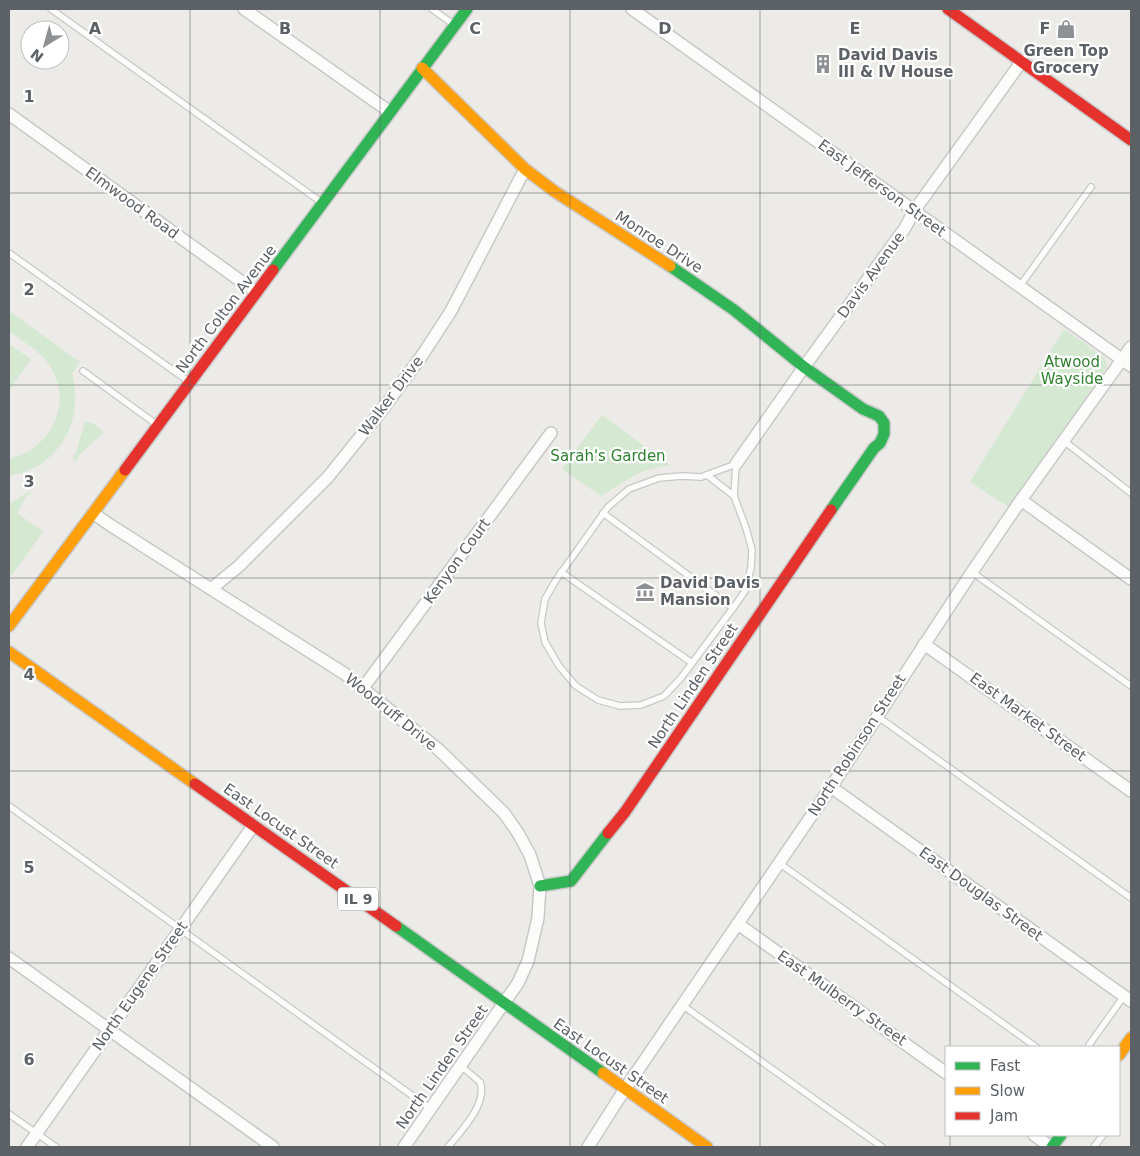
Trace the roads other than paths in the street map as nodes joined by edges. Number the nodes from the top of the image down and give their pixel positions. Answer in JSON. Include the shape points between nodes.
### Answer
{"nodes":[{"id":1,"x":51,"y":9,"type":"edge"},
{"id":2,"x":244,"y":9,"type":"edge"},
{"id":3,"x":432,"y":9,"type":"edge"},
{"id":4,"x":467,"y":9,"type":"edge"},
{"id":5,"x":632,"y":9,"type":"edge"},
{"id":6,"x":948,"y":9,"type":"edge"},
{"id":7,"x":961,"y":13,"type":"edge"},
{"id":8,"x":454,"y":25,"type":"junction"},
{"id":9,"x":1022,"y":61,"type":"junction"},
{"id":10,"x":422,"y":68,"type":"junction"},
{"id":11,"x":390,"y":112,"type":"junction"},
{"id":12,"x":9,"y":114,"type":"edge"},
{"id":13,"x":1131,"y":140,"type":"edge"},
{"id":14,"x":525,"y":169,"type":"junction"},
{"id":15,"x":1091,"y":187,"type":"dead end"},
{"id":16,"x":322,"y":203,"type":"junction"},
{"id":17,"x":914,"y":211,"type":"junction"},
{"id":18,"x":9,"y":253,"type":"edge"},
{"id":19,"x":1020,"y":286,"type":"junction"},
{"id":20,"x":256,"y":292,"type":"junction"},
{"id":21,"x":1131,"y":347,"type":"edge"},
{"id":22,"x":1127,"y":363,"type":"edge"},
{"id":23,"x":804,"y":367,"type":"junction"},
{"id":24,"x":83,"y":372,"type":"dead end"},
{"id":25,"x":190,"y":382,"type":"junction"},
{"id":26,"x":157,"y":426,"type":"junction"},
{"id":27,"x":885,"y":430,"type":"joint"},
{"id":28,"x":551,"y":433,"type":"dead end"},
{"id":29,"x":1064,"y":441,"type":"junction"},
{"id":30,"x":736,"y":464,"type":"junction"},
{"id":31,"x":707,"y":475,"type":"junction"},
{"id":32,"x":1131,"y":493,"type":"edge"},
{"id":33,"x":734,"y":496,"type":"junction"},
{"id":34,"x":1021,"y":500,"type":"junction"},
{"id":35,"x":93,"y":513,"type":"junction"},
{"id":36,"x":603,"y":513,"type":"junction"},
{"id":37,"x":561,"y":572,"type":"junction"},
{"id":38,"x":972,"y":572,"type":"junction"},
{"id":39,"x":1131,"y":579,"type":"edge"},
{"id":40,"x":211,"y":589,"type":"junction"},
{"id":41,"x":733,"y":608,"type":"junction"},
{"id":42,"x":9,"y":626,"type":"edge"},
{"id":43,"x":924,"y":644,"type":"junction"},
{"id":44,"x":9,"y":652,"type":"edge"},
{"id":45,"x":692,"y":663,"type":"junction"},
{"id":46,"x":1131,"y":686,"type":"edge"},
{"id":47,"x":363,"y":688,"type":"junction"},
{"id":48,"x":877,"y":716,"type":"junction"},
{"id":49,"x":831,"y":787,"type":"junction"},
{"id":50,"x":1131,"y":791,"type":"edge"},
{"id":51,"x":9,"y":806,"type":"edge"},
{"id":52,"x":254,"y":826,"type":"junction"},
{"id":53,"x":779,"y":863,"type":"junction"},
{"id":54,"x":540,"y":886,"type":"junction"},
{"id":55,"x":1131,"y":898,"type":"edge"},
{"id":56,"x":738,"y":924,"type":"junction"},
{"id":57,"x":180,"y":929,"type":"junction"},
{"id":58,"x":9,"y":958,"type":"edge"},
{"id":59,"x":1128,"y":999,"type":"edge"},
{"id":60,"x":504,"y":1003,"type":"junction"},
{"id":61,"x":682,"y":1005,"type":"junction"},
{"id":62,"x":109,"y":1030,"type":"junction"},
{"id":63,"x":1131,"y":1038,"type":"edge"},
{"id":64,"x":1035,"y":1046,"type":"edge"},
{"id":65,"x":1090,"y":1046,"type":"edge"},
{"id":66,"x":1120,"y":1054,"type":"edge"},
{"id":67,"x":461,"y":1066,"type":"junction"},
{"id":68,"x":945,"y":1072,"type":"edge"},
{"id":69,"x":625,"y":1089,"type":"junction"},
{"id":70,"x":431,"y":1109,"type":"junction"},
{"id":71,"x":9,"y":1114,"type":"edge"},
{"id":72,"x":37,"y":1134,"type":"junction"},
{"id":73,"x":1036,"y":1136,"type":"edge"},
{"id":74,"x":1060,"y":1136,"type":"edge"},
{"id":75,"x":1102,"y":1136,"type":"edge"},
{"id":76,"x":27,"y":1147,"type":"edge"},
{"id":77,"x":56,"y":1147,"type":"edge"},
{"id":78,"x":273,"y":1147,"type":"edge"},
{"id":79,"x":404,"y":1147,"type":"edge"},
{"id":80,"x":448,"y":1147,"type":"edge"},
{"id":81,"x":588,"y":1147,"type":"edge"},
{"id":82,"x":707,"y":1147,"type":"edge"},
{"id":83,"x":882,"y":1147,"type":"edge"},
{"id":84,"x":1052,"y":1147,"type":"edge"},
{"id":85,"x":1094,"y":1147,"type":"edge"}],
"edges":[{"from":1,"to":16,"type":"lane"},
{"from":2,"to":11,"type":"street"},
{"from":3,"to":8,"type":"lane"},
{"from":4,"to":8,"type":"street","name":"North Colton Avenue"},
{"from":5,"to":17,"type":"street","name":"East Jefferson Street"},
{"from":6,"to":7,"type":"street"},
{"from":7,"to":9,"type":"street"},
{"from":8,"to":10,"type":"street","name":"North Colton Avenue"},
{"from":9,"to":13,"type":"street"},
{"from":9,"to":17,"type":"street","name":"Davis Avenue"},
{"from":10,"to":11,"type":"street","name":"North Colton Avenue"},
{"from":10,"to":14,"type":"street","name":"Monroe Drive"},
{"from":11,"to":16,"type":"street","name":"North Colton Avenue"},
{"from":12,"to":20,"type":"street","name":"Elmwood Road"},
{"from":14,"to":23,"type":"street","name":"Monroe Drive","via":[[734,310]]},
{"from":14,"to":40,"type":"street","name":"Walker Drive","via":[[451,311],[385,406],[328,477],[246,559]]},
{"from":15,"to":19,"type":"lane"},
{"from":16,"to":20,"type":"street","name":"North Colton Avenue"},
{"from":17,"to":19,"type":"street","name":"East Jefferson Street"},
{"from":17,"to":23,"type":"street","name":"Davis Avenue"},
{"from":18,"to":25,"type":"lane"},
{"from":19,"to":22,"type":"street","name":"East Jefferson Street"},
{"from":20,"to":25,"type":"street","name":"North Colton Avenue"},
{"from":21,"to":22,"type":"street","name":"North Robinson Street"},
{"from":22,"to":29,"type":"street","name":"North Robinson Street"},
{"from":23,"to":27,"type":"street","name":"Monroe Drive","via":[[878,416]]},
{"from":23,"to":30,"type":"street","name":"Davis Avenue"},
{"from":24,"to":26,"type":"lane"},
{"from":25,"to":26,"type":"street","name":"North Colton Avenue"},
{"from":26,"to":35,"type":"street","name":"North Colton Avenue"},
{"from":27,"to":54,"type":"street","name":"North Linden Street","via":[[880,444],[874,448],[625,812],[571,881]]},
{"from":28,"to":47,"type":"street","name":"Kenyon Court"},
{"from":29,"to":32,"type":"lane"},
{"from":29,"to":34,"type":"street","name":"North Robinson Street"},
{"from":30,"to":31,"type":"lane"},
{"from":30,"to":33,"type":"lane"},
{"from":31,"to":33,"type":"lane"},
{"from":31,"to":36,"type":"lane","via":[[659,478],[629,489]]},
{"from":33,"to":41,"type":"lane","via":[[752,550],[745,591]]},
{"from":34,"to":38,"type":"street","name":"North Robinson Street"},
{"from":34,"to":39,"type":"street"},
{"from":35,"to":40,"type":"street","name":"Woodruff Drive"},
{"from":35,"to":42,"type":"street","name":"North Colton Avenue"},
{"from":36,"to":37,"type":"lane"},
{"from":36,"to":41,"type":"lane"},
{"from":37,"to":45,"type":"lane"},
{"from":37,"to":45,"type":"lane","via":[[545,599],[541,623],[545,642],[576,686],[598,700],[620,706],[641,705],[664,696]]},
{"from":38,"to":43,"type":"street","name":"North Robinson Street"},
{"from":38,"to":46,"type":"lane"},
{"from":40,"to":47,"type":"street","name":"Woodruff Drive","via":[[314,653]]},
{"from":41,"to":45,"type":"lane"},
{"from":43,"to":48,"type":"street","name":"North Robinson Street"},
{"from":43,"to":50,"type":"street","name":"East Market Street"},
{"from":44,"to":52,"type":"street","name":"East Locust Street","number":"IL 9"},
{"from":47,"to":54,"type":"street","name":"Woodruff Drive","via":[[439,750],[504,813],[530,855]]},
{"from":48,"to":49,"type":"street","name":"North Robinson Street"},
{"from":48,"to":55,"type":"lane"},
{"from":49,"to":53,"type":"street","name":"North Robinson Street"},
{"from":49,"to":59,"type":"street","name":"East Douglas Street"},
{"from":51,"to":57,"type":"lane"},
{"from":52,"to":57,"type":"street","name":"North Eugene Street"},
{"from":52,"to":60,"type":"street","name":"East Locust Street","number":"IL 9"},
{"from":53,"to":56,"type":"street","name":"North Robinson Street"},
{"from":53,"to":64,"type":"lane"},
{"from":54,"to":60,"type":"street","name":"Woodruff Drive","via":[[538,918],[528,961]]},
{"from":56,"to":61,"type":"street","name":"North Robinson Street"},
{"from":56,"to":68,"type":"street","name":"East Mulberry Street"},
{"from":57,"to":62,"type":"street","name":"North Eugene Street"},
{"from":57,"to":70,"type":"lane"},
{"from":58,"to":62,"type":"street"},
{"from":59,"to":65,"type":"lane"},
{"from":60,"to":67,"type":"street","name":"North Linden Street"},
{"from":60,"to":69,"type":"street","name":"East Locust Street","number":"IL 9"},
{"from":61,"to":69,"type":"street","name":"North Robinson Street"},
{"from":61,"to":83,"type":"lane"},
{"from":62,"to":72,"type":"street","name":"North Eugene Street"},
{"from":62,"to":78,"type":"street"},
{"from":63,"to":66,"type":"street"},
{"from":67,"to":70,"type":"street","name":"North Linden Street"},
{"from":67,"to":80,"type":"lane","via":[[480,1082],[482,1095],[473,1116]]},
{"from":69,"to":81,"type":"street","name":"North Robinson Street"},
{"from":69,"to":82,"type":"street","name":"East Locust Street","number":"IL 9"},
{"from":70,"to":79,"type":"street","name":"North Linden Street"},
{"from":71,"to":72,"type":"lane"},
{"from":72,"to":76,"type":"street","name":"North Eugene Street"},
{"from":72,"to":77,"type":"lane"},
{"from":73,"to":84,"type":"street"},
{"from":74,"to":84,"type":"street"},
{"from":75,"to":85,"type":"lane"}]}
